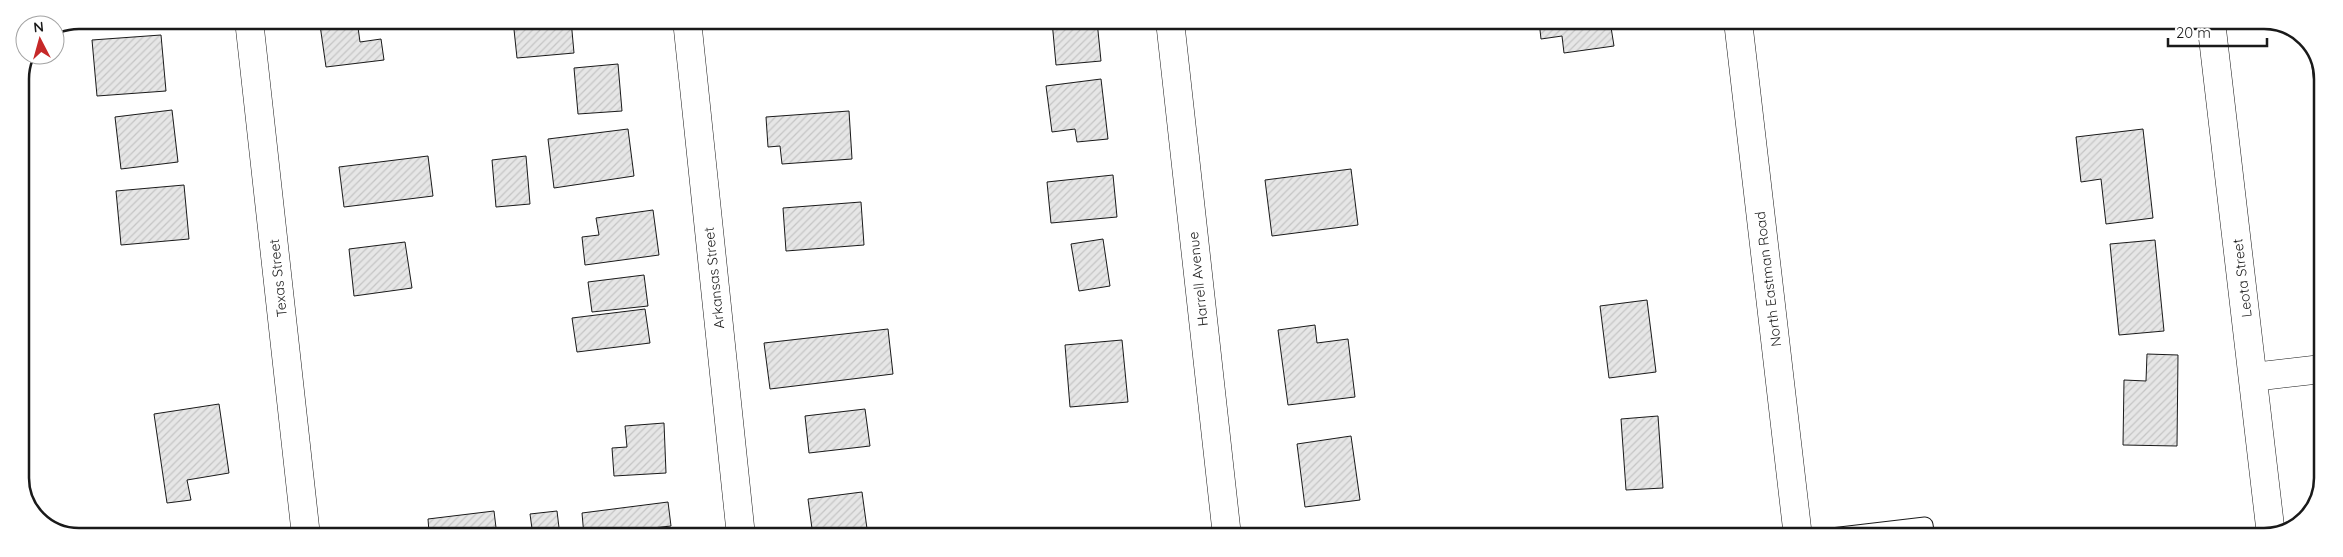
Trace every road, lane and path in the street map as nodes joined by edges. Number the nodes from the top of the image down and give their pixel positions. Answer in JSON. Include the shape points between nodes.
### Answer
{"nodes":[{"id":1,"x":250,"y":29,"type":"edge"},
{"id":2,"x":688,"y":29,"type":"edge"},
{"id":3,"x":1171,"y":29,"type":"edge"},
{"id":4,"x":1739,"y":29,"type":"edge"},
{"id":5,"x":2212,"y":29,"type":"edge"},
{"id":6,"x":2314,"y":370,"type":"edge"},
{"id":7,"x":2253,"y":377,"type":"junction"},
{"id":8,"x":305,"y":528,"type":"edge"},
{"id":9,"x":740,"y":528,"type":"edge"},
{"id":10,"x":1226,"y":528,"type":"edge"},
{"id":11,"x":1797,"y":528,"type":"edge"},
{"id":12,"x":1900,"y":528,"type":"edge"},
{"id":13,"x":1926,"y":528,"type":"edge"},
{"id":14,"x":2270,"y":528,"type":"edge"}],
"edges":[{"from":1,"to":8,"type":"street","name":"Texas Street"},
{"from":2,"to":9,"type":"street","name":"Arkansas Street"},
{"from":3,"to":10,"type":"street","name":"Harrell Avenue"},
{"from":4,"to":11,"type":"street","name":"North Eastman Road"},
{"from":5,"to":7,"type":"street","name":"Leota Street"},
{"from":6,"to":7,"type":"street"},
{"from":7,"to":14,"type":"street","name":"Leota Street"},
{"from":12,"to":13,"type":"lane","via":[[1925,525]]}]}
